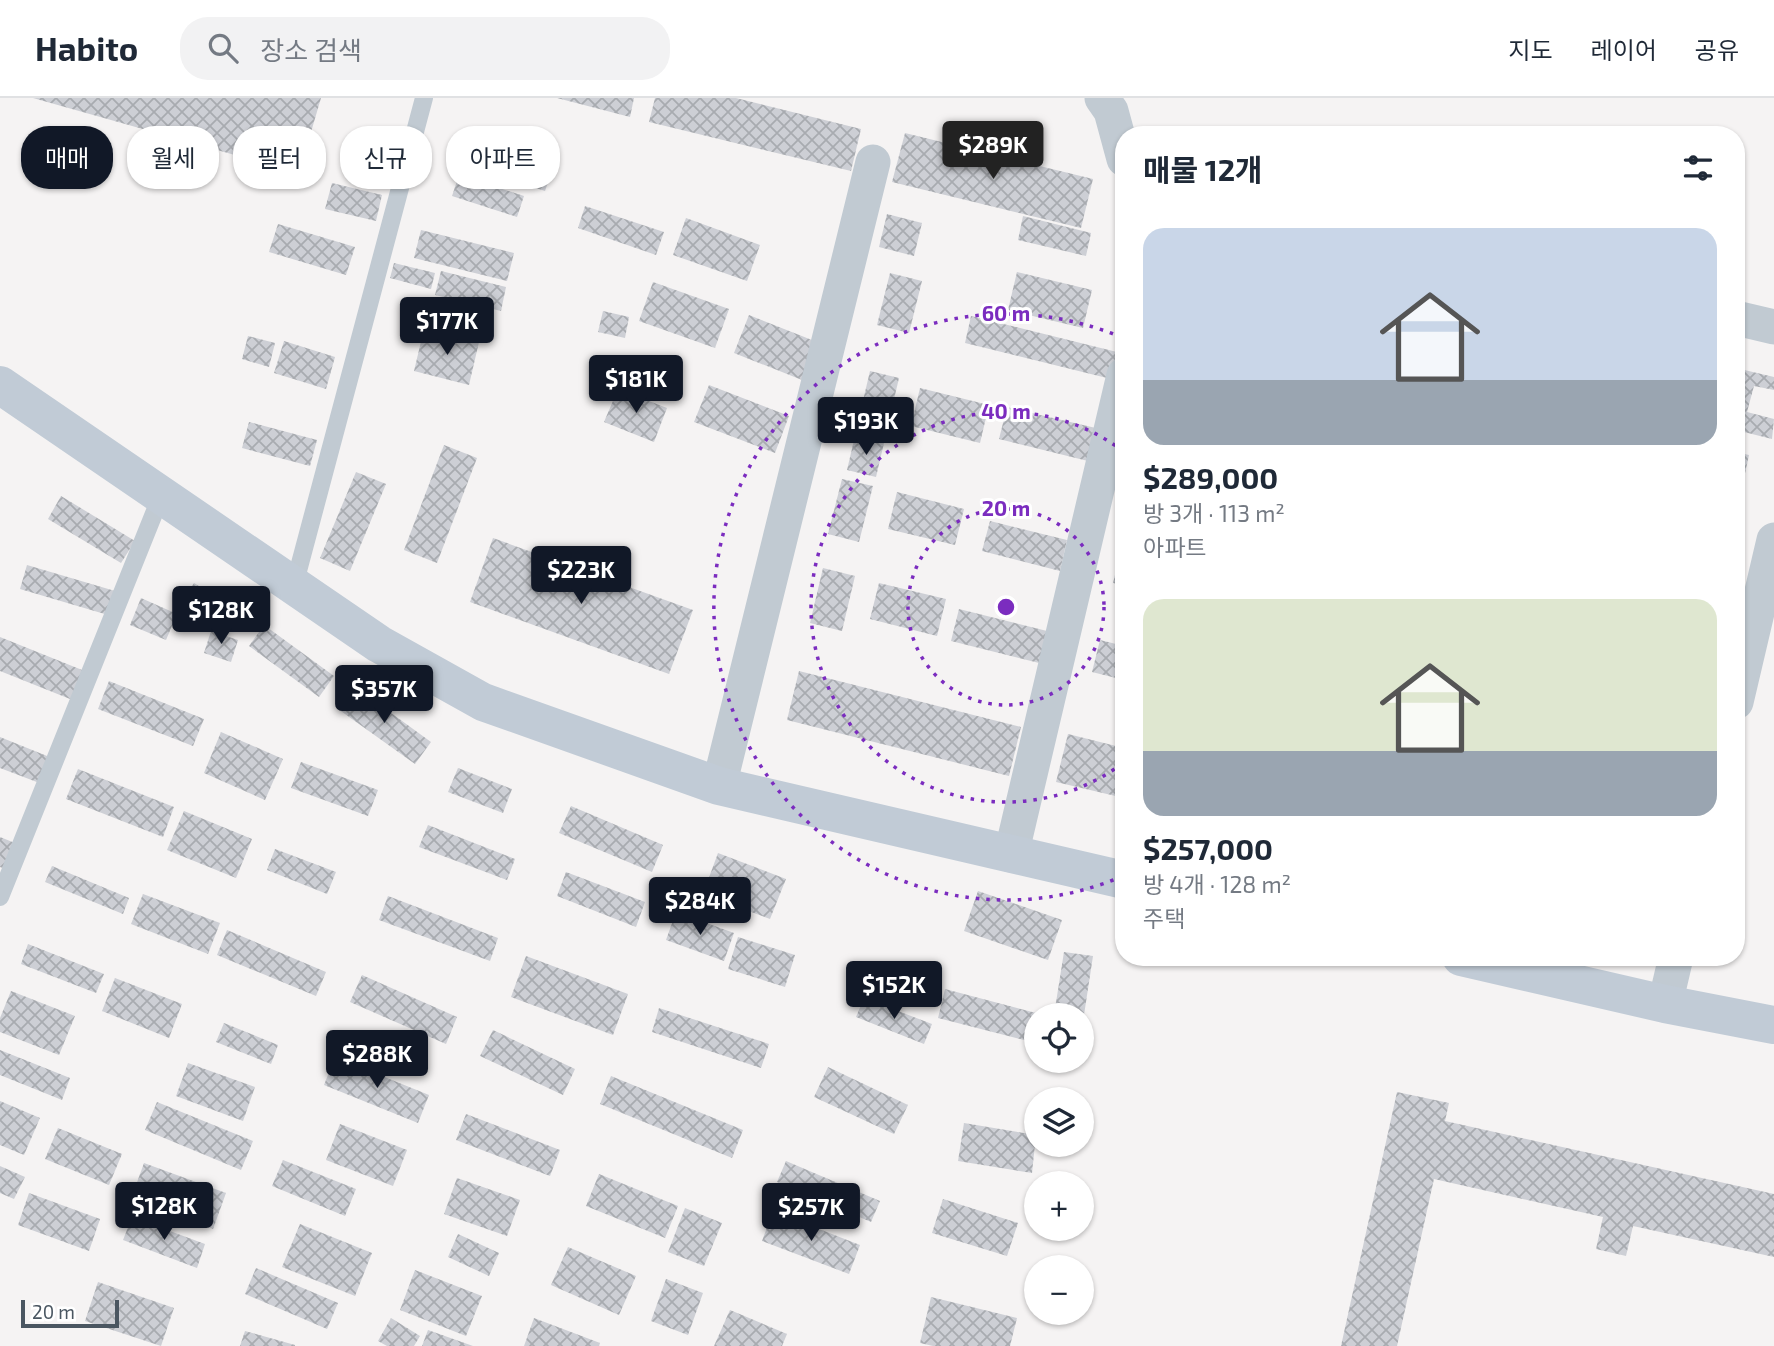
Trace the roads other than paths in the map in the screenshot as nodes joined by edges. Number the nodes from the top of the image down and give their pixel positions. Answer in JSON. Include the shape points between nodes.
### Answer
{"nodes":[{"id":1,"x":424,"y":98,"type":"edge"},
{"id":2,"x":1102,"y":98,"type":"edge"},
{"id":3,"x":1115,"y":126,"type":"edge"},
{"id":4,"x":873,"y":162,"type":"dead end"},
{"id":5,"x":1745,"y":320,"type":"edge"},
{"id":6,"x":1774,"y":327,"type":"edge"},
{"id":7,"x":0,"y":385,"type":"edge"},
{"id":8,"x":1115,"y":414,"type":"edge"},
{"id":9,"x":161,"y":496,"type":"junction"},
{"id":10,"x":1774,"y":540,"type":"edge"},
{"id":11,"x":295,"y":586,"type":"junction"},
{"id":12,"x":1745,"y":664,"type":"edge"},
{"id":13,"x":719,"y":786,"type":"junction"},
{"id":14,"x":1012,"y":855,"type":"junction"},
{"id":15,"x":1115,"y":878,"type":"edge"},
{"id":16,"x":0,"y":897,"type":"edge"},
{"id":17,"x":1500,"y":966,"type":"edge"},
{"id":18,"x":1674,"y":966,"type":"edge"},
{"id":19,"x":1665,"y":1004,"type":"junction"},
{"id":20,"x":1774,"y":1024,"type":"edge"}],
"edges":[{"from":1,"to":11,"type":"lane"},
{"from":2,"to":3,"type":"street"},
{"from":4,"to":13,"type":"street"},
{"from":5,"to":6,"type":"street"},
{"from":7,"to":9,"type":"main road"},
{"from":8,"to":14,"type":"street"},
{"from":9,"to":11,"type":"main road"},
{"from":9,"to":16,"type":"lane"},
{"from":10,"to":12,"type":"street"},
{"from":11,"to":13,"type":"main road","via":[[379,644],[483,702]]},
{"from":13,"to":14,"type":"main road"},
{"from":14,"to":15,"type":"main road"},
{"from":17,"to":19,"type":"main road"},
{"from":18,"to":19,"type":"street"},
{"from":19,"to":20,"type":"main road"}]}
